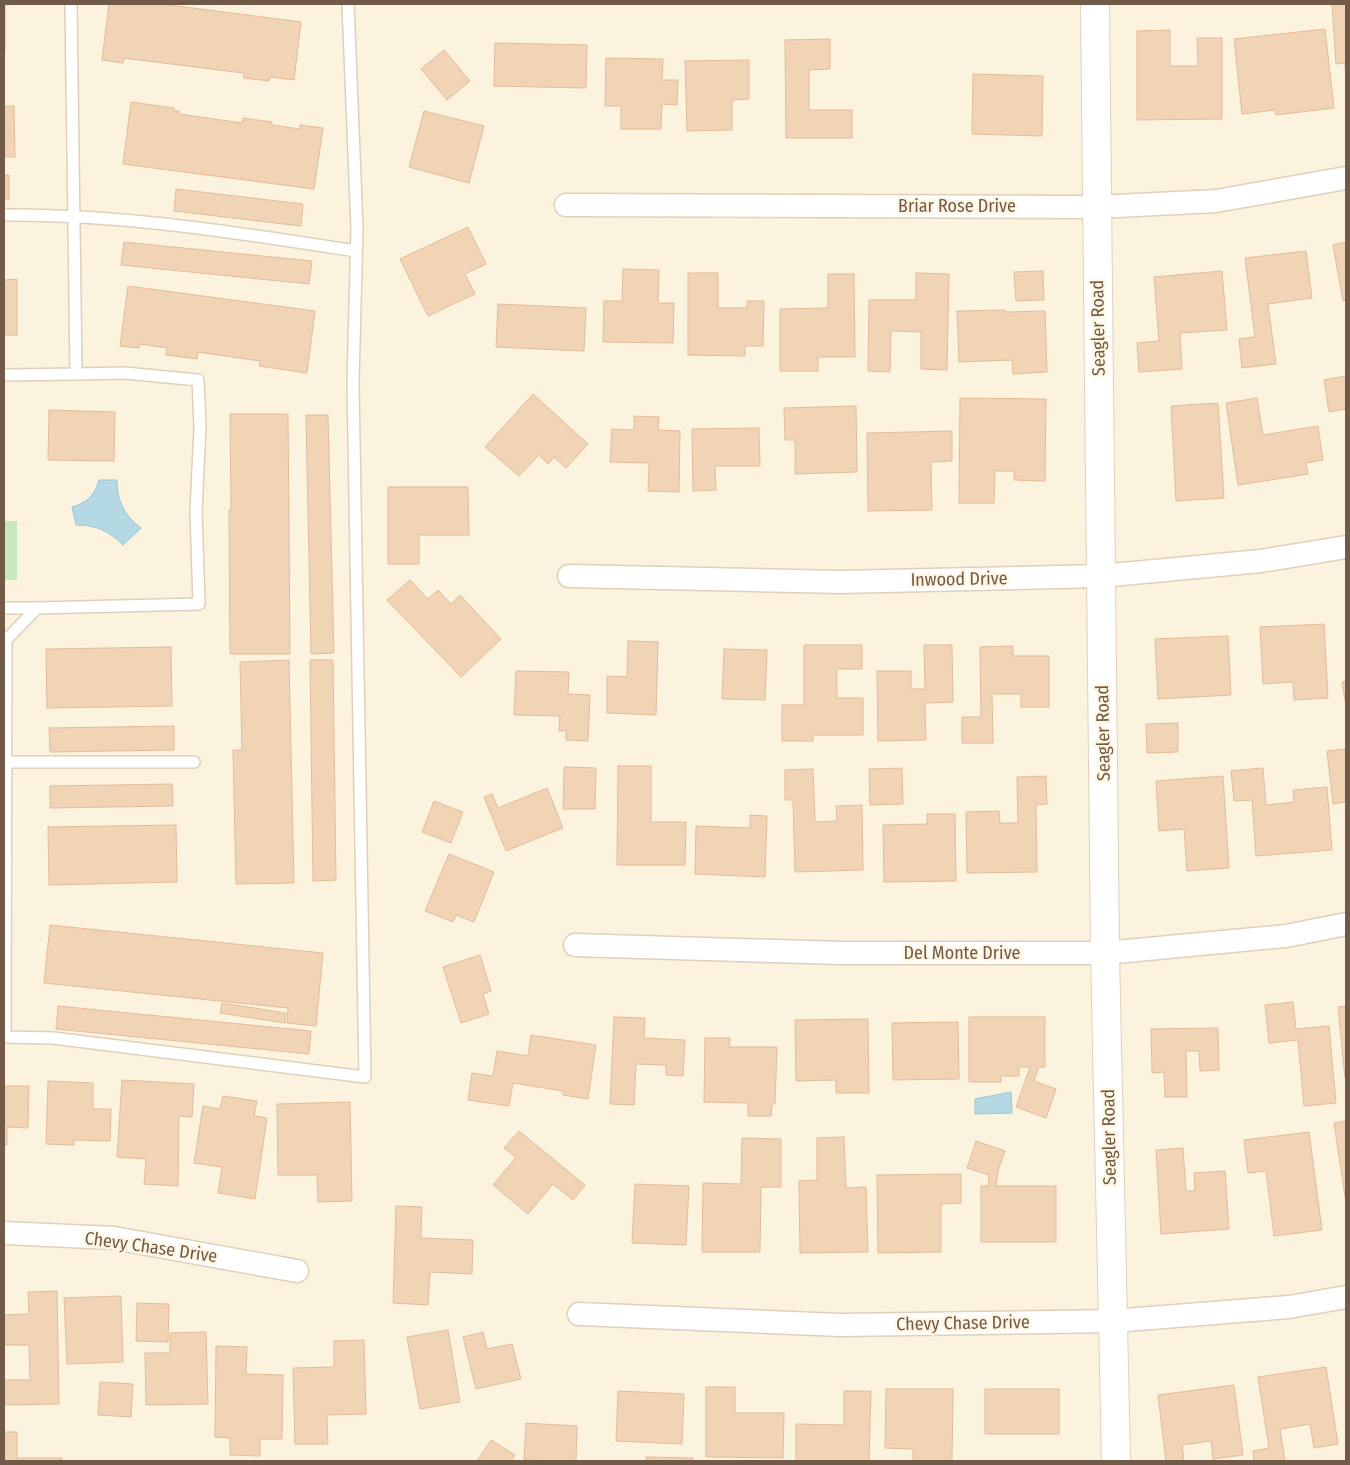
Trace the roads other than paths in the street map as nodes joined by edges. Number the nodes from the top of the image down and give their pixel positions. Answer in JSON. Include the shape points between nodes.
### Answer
{"nodes":[{"id":1,"x":71,"y":4,"type":"edge"},
{"id":2,"x":348,"y":4,"type":"edge"},
{"id":3,"x":1095,"y":4,"type":"edge"},
{"id":4,"x":1346,"y":178,"type":"edge"},
{"id":5,"x":566,"y":205,"type":"dead end"},
{"id":6,"x":1097,"y":207,"type":"junction"},
{"id":7,"x":4,"y":215,"type":"edge"},
{"id":8,"x":74,"y":216,"type":"junction"},
{"id":9,"x":356,"y":251,"type":"junction"},
{"id":10,"x":76,"y":374,"type":"junction"},
{"id":11,"x":4,"y":375,"type":"edge"},
{"id":12,"x":1346,"y":547,"type":"edge"},
{"id":13,"x":569,"y":576,"type":"dead end"},
{"id":14,"x":1101,"y":576,"type":"junction"},
{"id":15,"x":4,"y":608,"type":"edge"},
{"id":16,"x":38,"y":608,"type":"junction"},
{"id":17,"x":5,"y":762,"type":"edge"},
{"id":18,"x":194,"y":762,"type":"dead end"},
{"id":19,"x":1346,"y":924,"type":"edge"},
{"id":20,"x":575,"y":945,"type":"dead end"},
{"id":21,"x":1105,"y":953,"type":"junction"},
{"id":22,"x":4,"y":1037,"type":"edge"},
{"id":23,"x":4,"y":1233,"type":"edge"},
{"id":24,"x":297,"y":1271,"type":"dead end"},
{"id":25,"x":1346,"y":1297,"type":"edge"},
{"id":26,"x":579,"y":1314,"type":"dead end"},
{"id":27,"x":1113,"y":1320,"type":"junction"},
{"id":28,"x":1116,"y":1461,"type":"edge"}],
"edges":[{"from":1,"to":8,"type":"lane"},
{"from":2,"to":9,"type":"lane"},
{"from":3,"to":6,"type":"street","name":"Seagler Road"},
{"from":4,"to":6,"type":"street","name":"Briar Rose Drive","via":[[1216,201]]},
{"from":5,"to":6,"type":"street","name":"Briar Rose Drive"},
{"from":6,"to":14,"type":"street","name":"Seagler Road"},
{"from":7,"to":8,"type":"lane"},
{"from":8,"to":9,"type":"lane","via":[[217,230]]},
{"from":8,"to":10,"type":"lane"},
{"from":9,"to":22,"type":"lane","via":[[353,383],[365,1077],[53,1038]]},
{"from":10,"to":11,"type":"lane"},
{"from":10,"to":16,"type":"lane","via":[[125,373],[198,380],[200,427],[196,511],[199,604]]},
{"from":12,"to":14,"type":"street","name":"Inwood Drive","via":[[1261,561]]},
{"from":13,"to":14,"type":"street","name":"Inwood Drive","via":[[840,582]]},
{"from":14,"to":21,"type":"street","name":"Seagler Road"},
{"from":15,"to":16,"type":"lane"},
{"from":16,"to":17,"type":"lane","via":[[6,640]]},
{"from":17,"to":18,"type":"lane"},
{"from":17,"to":22,"type":"lane"},
{"from":19,"to":21,"type":"street","name":"Del Monte Drive","via":[[1286,936]]},
{"from":20,"to":21,"type":"street","name":"Del Monte Drive","via":[[840,953]]},
{"from":21,"to":27,"type":"street","name":"Seagler Road"},
{"from":23,"to":24,"type":"street","name":"Chevy Chase Drive","via":[[114,1238]]},
{"from":25,"to":27,"type":"street","name":"Chevy Chase Drive","via":[[1289,1306]]},
{"from":26,"to":27,"type":"street","name":"Chevy Chase Drive","via":[[841,1325]]},
{"from":27,"to":28,"type":"street","name":"Seagler Road"}]}
